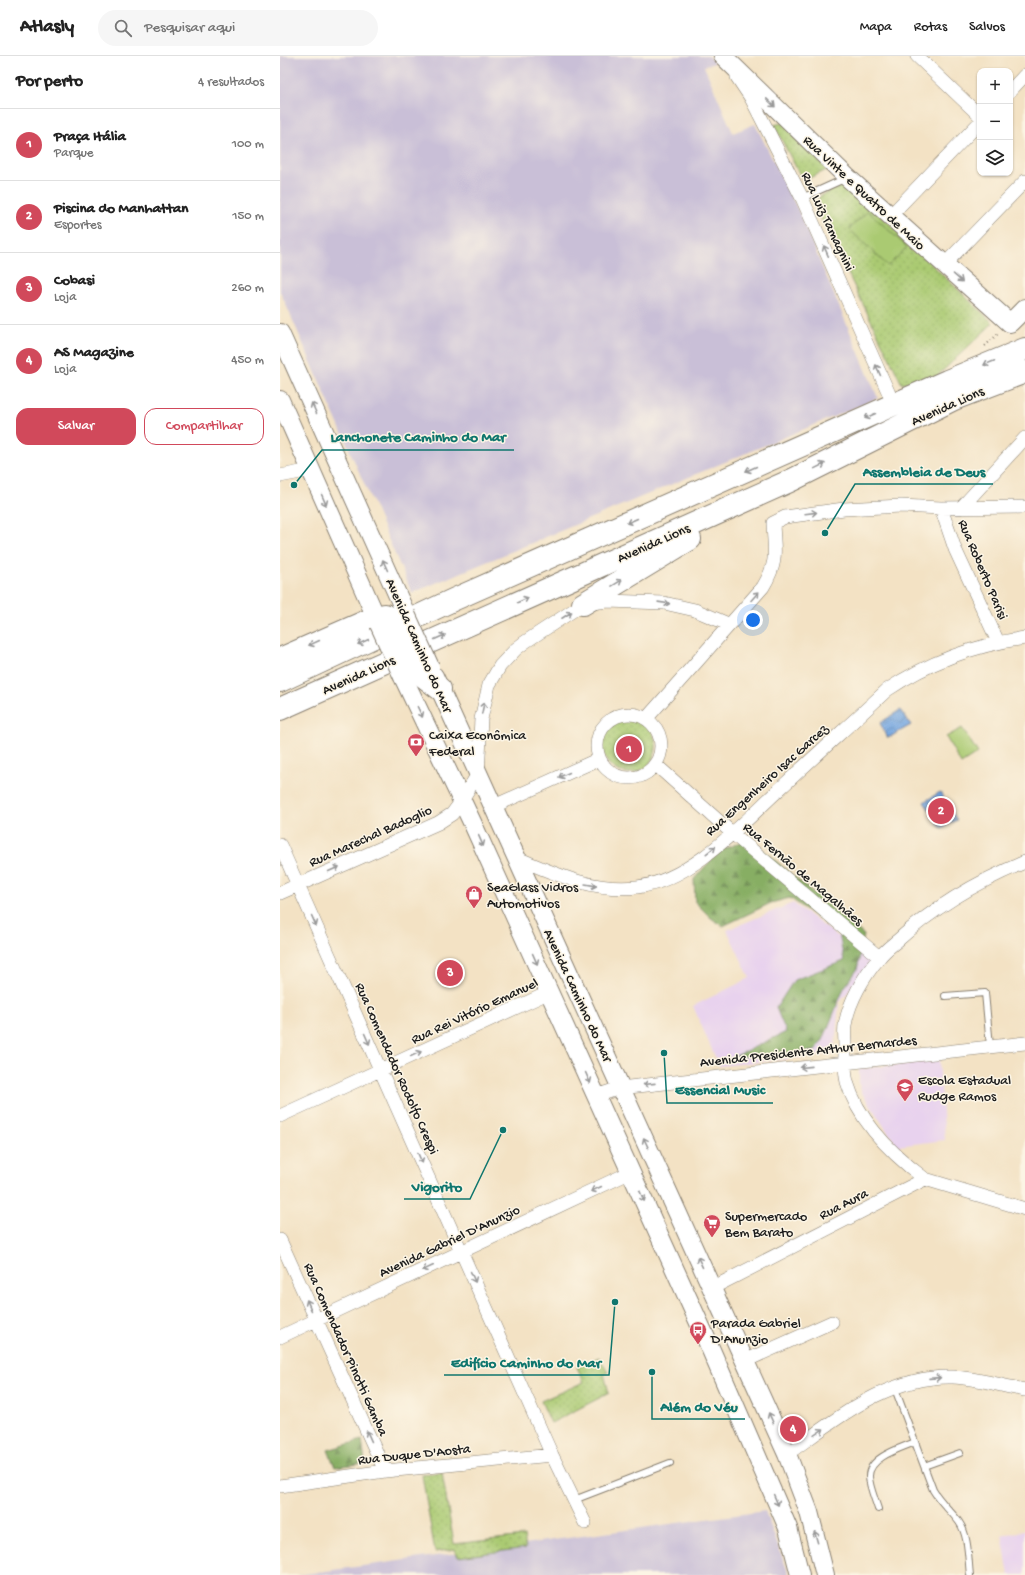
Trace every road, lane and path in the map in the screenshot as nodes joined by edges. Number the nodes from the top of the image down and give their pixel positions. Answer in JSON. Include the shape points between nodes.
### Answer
{"nodes":[{"id":1,"x":723,"y":56,"type":"edge"},
{"id":2,"x":918,"y":56,"type":"edge"},
{"id":3,"x":1025,"y":75,"type":"edge"},
{"id":4,"x":1013,"y":88,"type":"edge"},
{"id":5,"x":977,"y":113,"type":"edge"},
{"id":6,"x":977,"y":125,"type":"edge"},
{"id":7,"x":847,"y":177,"type":"junction"},
{"id":8,"x":1025,"y":181,"type":"edge"},
{"id":9,"x":802,"y":198,"type":"junction"},
{"id":10,"x":890,"y":216,"type":"junction"},
{"id":11,"x":944,"y":265,"type":"junction"},
{"id":12,"x":1025,"y":308,"type":"edge"},
{"id":13,"x":280,"y":333,"type":"edge"},
{"id":14,"x":1025,"y":348,"type":"edge"},
{"id":15,"x":1025,"y":372,"type":"edge"},
{"id":16,"x":280,"y":400,"type":"edge"},
{"id":17,"x":894,"y":405,"type":"junction"},
{"id":18,"x":1025,"y":438,"type":"edge"},
{"id":19,"x":311,"y":470,"type":"junction"},
{"id":20,"x":280,"y":476,"type":"edge"},
{"id":21,"x":792,"y":480,"type":"junction"},
{"id":22,"x":1025,"y":507,"type":"edge"},
{"id":23,"x":941,"y":508,"type":"junction"},
{"id":24,"x":961,"y":508,"type":"junction"},
{"id":25,"x":583,"y":604,"type":"junction"},
{"id":26,"x":389,"y":619,"type":"junction"},
{"id":27,"x":728,"y":624,"type":"junction"},
{"id":28,"x":1025,"y":638,"type":"edge"},
{"id":29,"x":998,"y":642,"type":"junction"},
{"id":30,"x":280,"y":659,"type":"edge"},
{"id":31,"x":416,"y":670,"type":"junction"},
{"id":32,"x":280,"y":680,"type":"edge"},
{"id":33,"x":440,"y":689,"type":"joint"},
{"id":34,"x":280,"y":709,"type":"edge"},
{"id":35,"x":646,"y":719,"type":"junction"},
{"id":36,"x":599,"y":759,"type":"junction"},
{"id":37,"x":655,"y":764,"type":"junction"},
{"id":38,"x":478,"y":774,"type":"junction"},
{"id":39,"x":462,"y":800,"type":"junction"},
{"id":40,"x":492,"y":807,"type":"junction"},
{"id":41,"x":732,"y":832,"type":"junction"},
{"id":42,"x":280,"y":845,"type":"edge"},
{"id":43,"x":515,"y":857,"type":"junction"},
{"id":44,"x":1025,"y":862,"type":"edge"},
{"id":45,"x":298,"y":885,"type":"junction"},
{"id":46,"x":280,"y":893,"type":"edge"},
{"id":47,"x":879,"y":957,"type":"junction"},
{"id":48,"x":550,"y":992,"type":"junction"},
{"id":49,"x":945,"y":996,"type":"dead end"},
{"id":50,"x":1025,"y":1043,"type":"edge"},
{"id":51,"x":990,"y":1046,"type":"junction"},
{"id":52,"x":845,"y":1063,"type":"junction"},
{"id":53,"x":381,"y":1071,"type":"junction"},
{"id":54,"x":620,"y":1088,"type":"junction"},
{"id":55,"x":596,"y":1096,"type":"junction"},
{"id":56,"x":280,"y":1116,"type":"edge"},
{"id":57,"x":631,"y":1172,"type":"junction"},
{"id":58,"x":926,"y":1179,"type":"junction"},
{"id":59,"x":1025,"y":1210,"type":"edge"},
{"id":60,"x":280,"y":1240,"type":"edge"},
{"id":61,"x":462,"y":1252,"type":"junction"},
{"id":62,"x":712,"y":1288,"type":"junction"},
{"id":63,"x":316,"y":1320,"type":"junction"},
{"id":64,"x":832,"y":1322,"type":"dead end"},
{"id":65,"x":280,"y":1337,"type":"edge"},
{"id":66,"x":745,"y":1361,"type":"junction"},
{"id":67,"x":894,"y":1386,"type":"junction"},
{"id":68,"x":1025,"y":1390,"type":"edge"},
{"id":69,"x":915,"y":1442,"type":"junction"},
{"id":70,"x":751,"y":1443,"type":"junction"},
{"id":71,"x":960,"y":1453,"type":"dead end"},
{"id":72,"x":787,"y":1454,"type":"junction"},
{"id":73,"x":552,"y":1455,"type":"junction"},
{"id":74,"x":670,"y":1463,"type":"dead end"},
{"id":75,"x":924,"y":1466,"type":"junction"},
{"id":76,"x":385,"y":1471,"type":"junction"},
{"id":77,"x":280,"y":1486,"type":"edge"},
{"id":78,"x":574,"y":1500,"type":"junction"},
{"id":79,"x":878,"y":1509,"type":"dead end"},
{"id":80,"x":585,"y":1523,"type":"dead end"},
{"id":81,"x":800,"y":1575,"type":"edge"},
{"id":82,"x":825,"y":1575,"type":"edge"},
{"id":83,"x":970,"y":1575,"type":"edge"}],
"edges":[{"from":1,"to":7,"type":"main road","name":"Rua Vinte e Quatro de Maio","one_way":true},
{"from":1,"to":9,"type":"street","name":"Rua Luiz Tamagnini","via":[[751,98]]},
{"from":2,"to":5,"type":"street"},
{"from":3,"to":4,"type":"street"},
{"from":6,"to":10,"type":"street"},
{"from":7,"to":9,"type":"lane"},
{"from":7,"to":10,"type":"main road","name":"Rua Vinte e Quatro de Maio"},
{"from":8,"to":11,"type":"street"},
{"from":17,"to":9,"type":"street","name":"Rua Luiz Tamagnini","one_way":true},
{"from":10,"to":11,"type":"main road","name":"Rua Vinte e Quatro de Maio"},
{"from":11,"to":12,"type":"main road","name":"Rua Vinte e Quatro de Maio","one_way":true,"via":[[1010,323]]},
{"from":26,"to":13,"type":"main road","name":"Avenida Caminho do Mar","one_way":true},
{"from":14,"to":17,"type":"highway","name":"Avenida Lions","one_way":true},
{"from":21,"to":15,"type":"highway","name":"Avenida Lions","one_way":true,"via":[[954,400]]},
{"from":16,"to":19,"type":"main road","name":"Avenida Caminho do Mar"},
{"from":17,"to":32,"type":"highway","name":"Avenida Lions","one_way":true},
{"from":18,"to":24,"type":"street"},
{"from":19,"to":20,"type":"street"},
{"from":19,"to":26,"type":"main road","name":"Avenida Caminho do Mar","one_way":true},
{"from":25,"to":21,"type":"highway","one_way":true},
{"from":34,"to":21,"type":"highway","name":"Avenida Lions","one_way":true},
{"from":22,"to":24,"type":"street"},
{"from":23,"to":24,"type":"street"},
{"from":27,"to":23,"type":"street","one_way":true,"via":[[758,593],[771,573],[775,554],[773,523],[785,517],[844,509],[901,506]]},
{"from":23,"to":29,"type":"street","name":"Rua Roberto Parisi","via":[[958,555]]},
{"from":25,"to":27,"type":"street","one_way":true,"via":[[629,601],[664,603],[695,610]]},
{"from":38,"to":25,"type":"street","one_way":true,"via":[[481,718],[494,675],[516,649]]},
{"from":26,"to":30,"type":"highway","one_way":true},
{"from":26,"to":31,"type":"highway","bridge":true},
{"from":27,"to":35,"type":"street"},
{"from":28,"to":29,"type":"street","name":"Rua Engenheiro Isac Garcez"},
{"from":29,"to":41,"type":"street","name":"Rua Engenheiro Isac Garcez","via":[[935,663],[887,690]]},
{"from":31,"to":33,"type":"highway"},
{"from":31,"to":39,"type":"main road","name":"Avenida Caminho do Mar","one_way":true},
{"from":33,"to":38,"type":"main road","name":"Avenida Caminho do Mar"},
{"from":35,"to":36,"type":"street","via":[[626,714],[608,722],[598,739]]},
{"from":35,"to":37,"type":"street","via":[[654,726],[661,745],[660,755]]},
{"from":36,"to":37,"type":"street","via":[[612,773],[630,778],[649,772]]},
{"from":36,"to":40,"type":"street","one_way":true},
{"from":37,"to":41,"type":"street","name":"Rua Fernão de Magalhães"},
{"from":38,"to":39,"type":"street","name":"Rua Marechal Badoglio"},
{"from":38,"to":40,"type":"main road","name":"Avenida Caminho do Mar"},
{"from":45,"to":39,"type":"street","name":"Rua Marechal Badoglio","one_way":true,"via":[[438,823],[452,814]]},
{"from":39,"to":48,"type":"main road","name":"Avenida Caminho do Mar","one_way":true},
{"from":40,"to":43,"type":"main road","name":"Avenida Caminho do Mar"},
{"from":43,"to":41,"type":"street","name":"Rua Engenheiro Isac Garcez","one_way":true,"via":[[570,880],[608,887],[636,887],[654,883],[685,869]]},
{"from":41,"to":47,"type":"street","name":"Rua Fernão de Magalhães"},
{"from":42,"to":45,"type":"street","name":"Rua Comendador Rodolfo Crespi"},
{"from":43,"to":54,"type":"main road","name":"Avenida Caminho do Mar"},
{"from":44,"to":47,"type":"street","via":[[1000,872],[962,894],[906,932]]},
{"from":45,"to":46,"type":"street","name":"Rua Marechal Badoglio"},
{"from":45,"to":53,"type":"street","name":"Rua Comendador Rodolfo Crespi","one_way":true},
{"from":47,"to":52,"type":"street","via":[[852,1002],[845,1025]]},
{"from":53,"to":48,"type":"street","name":"Rua Rei Vitório Emanuel","one_way":true},
{"from":48,"to":55,"type":"main road","name":"Avenida Caminho do Mar","one_way":true},
{"from":49,"to":51,"type":"lane","via":[[985,993]]},
{"from":50,"to":51,"type":"street","name":"Avenida Presidente Arthur Bernardes"},
{"from":51,"to":52,"type":"street","name":"Avenida Presidente Arthur Bernardes"},
{"from":52,"to":54,"type":"street","name":"Avenida Presidente Arthur Bernardes","one_way":true},
{"from":52,"to":58,"type":"street","via":[[847,1080],[862,1114],[898,1157]]},
{"from":53,"to":56,"type":"street","name":"Rua Rei Vitório Emanuel"},
{"from":53,"to":61,"type":"street","name":"Rua Comendador Rodolfo Crespi","one_way":true},
{"from":54,"to":55,"type":"street","name":"Avenida Presidente Arthur Bernardes"},
{"from":62,"to":54,"type":"main road","name":"Avenida Caminho do Mar","one_way":true},
{"from":55,"to":57,"type":"main road","name":"Avenida Caminho do Mar"},
{"from":57,"to":61,"type":"street","name":"Avenida Gabriel D'Anunzio","one_way":true},
{"from":57,"to":70,"type":"main road","name":"Avenida Caminho do Mar","one_way":true},
{"from":58,"to":59,"type":"street"},
{"from":58,"to":62,"type":"street","name":"Rua Aura"},
{"from":63,"to":60,"type":"street","name":"Rua Comendador Pinotti Gamba","one_way":true},
{"from":61,"to":63,"type":"street","name":"Avenida Gabriel D'Anunzio","one_way":true},
{"from":61,"to":73,"type":"street","name":"Rua Comendador Rodolfo Crespi","one_way":true},
{"from":62,"to":66,"type":"main road","name":"Avenida Caminho do Mar"},
{"from":63,"to":65,"type":"street","name":"Avenida Gabriel D'Anunzio"},
{"from":76,"to":63,"type":"street","name":"Rua Comendador Pinotti Gamba","one_way":true},
{"from":64,"to":66,"type":"street"},
{"from":72,"to":66,"type":"main road","name":"Avenida Caminho do Mar","one_way":true},
{"from":67,"to":68,"type":"street","one_way":true,"via":[[921,1379],[954,1377]]},
{"from":67,"to":69,"type":"lane"},
{"from":72,"to":67,"type":"street","one_way":true},
{"from":69,"to":75,"type":"lane"},
{"from":69,"to":79,"type":"lane","via":[[878,1460],[871,1468],[869,1476]]},
{"from":70,"to":72,"type":"main road","via":[[763,1457]]},
{"from":70,"to":81,"type":"main road","name":"Avenida Caminho do Mar","one_way":true,"via":[[788,1528]]},
{"from":71,"to":75,"type":"lane"},
{"from":82,"to":72,"type":"main road","name":"Avenida Caminho do Mar","one_way":true,"via":[[809,1512]]},
{"from":73,"to":76,"type":"street","name":"Rua Duque D'Aosta"},
{"from":73,"to":78,"type":"street","name":"Rua Comendador Rodolfo Crespi"},
{"from":74,"to":78,"type":"lane"},
{"from":75,"to":83,"type":"lane","via":[[940,1502],[960,1523],[966,1540]]},
{"from":76,"to":77,"type":"street","name":"Rua Duque D'Aosta"},
{"from":78,"to":80,"type":"street","name":"Rua Comendador Rodolfo Crespi"}]}
